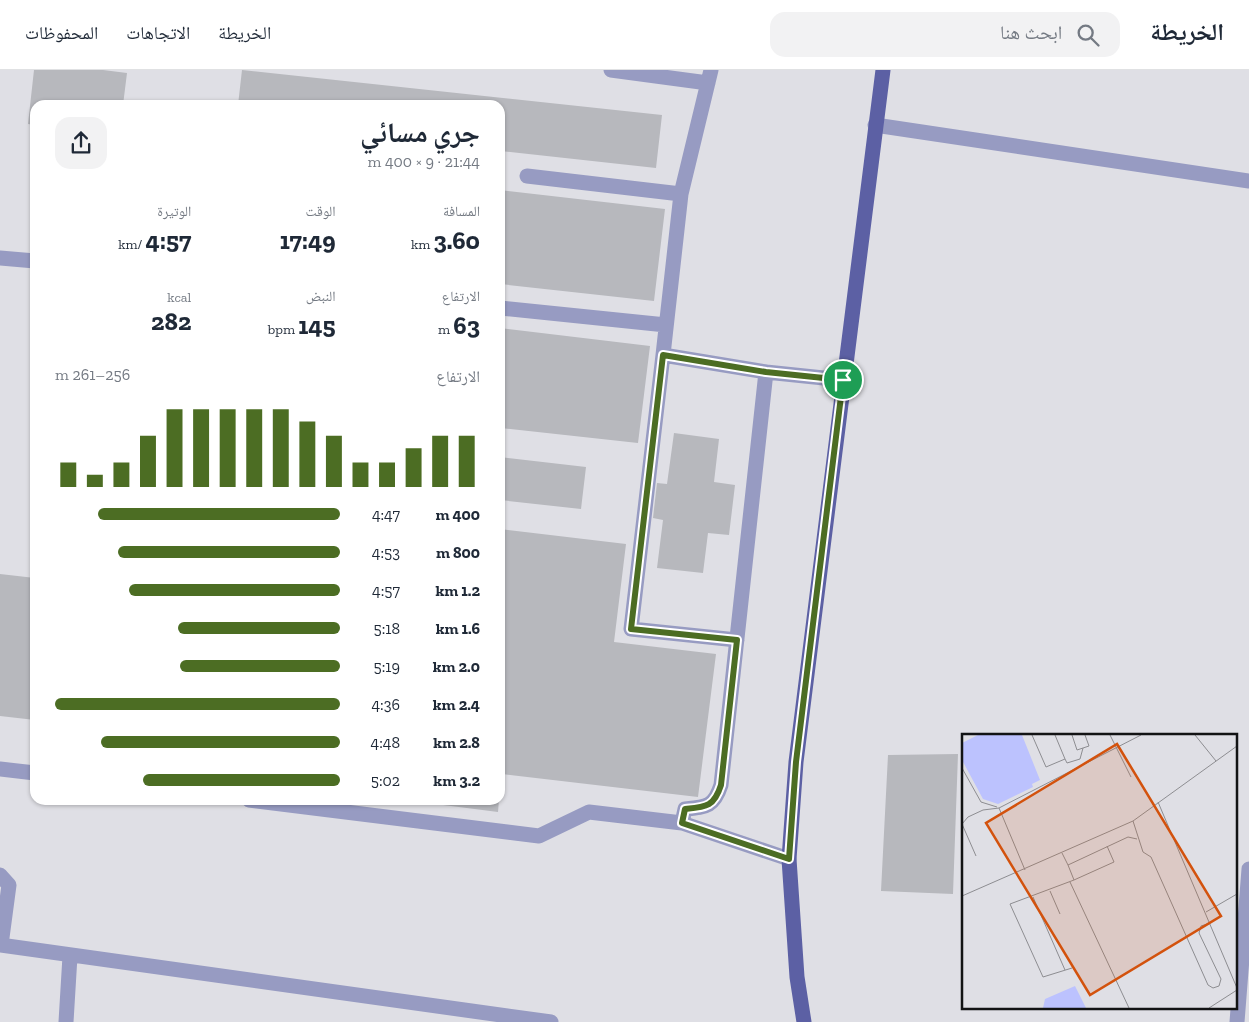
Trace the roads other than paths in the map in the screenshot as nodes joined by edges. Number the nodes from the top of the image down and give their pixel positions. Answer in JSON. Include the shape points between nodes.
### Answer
{"nodes":[{"id":1,"x":612,"y":70,"type":"edge"},
{"id":2,"x":883,"y":70,"type":"edge"},
{"id":3,"x":710,"y":76,"type":"edge"},
{"id":4,"x":875,"y":125,"type":"junction"},
{"id":5,"x":528,"y":176,"type":"dead end"},
{"id":6,"x":1249,"y":182,"type":"edge"},
{"id":7,"x":681,"y":194,"type":"junction"},
{"id":8,"x":0,"y":258,"type":"edge"},
{"id":9,"x":30,"y":261,"type":"edge"},
{"id":10,"x":505,"y":309,"type":"edge"},
{"id":11,"x":666,"y":325,"type":"junction"},
{"id":12,"x":663,"y":355,"type":"junction"},
{"id":13,"x":766,"y":372,"type":"junction"},
{"id":14,"x":843,"y":380,"type":"junction"},
{"id":15,"x":737,"y":640,"type":"junction"},
{"id":16,"x":0,"y":769,"type":"edge"},
{"id":17,"x":30,"y":772,"type":"edge"},
{"id":18,"x":289,"y":805,"type":"edge"},
{"id":19,"x":682,"y":823,"type":"junction"},
{"id":20,"x":789,"y":859,"type":"junction"},
{"id":21,"x":1249,"y":869,"type":"edge"},
{"id":22,"x":0,"y":875,"type":"edge"},
{"id":23,"x":0,"y":945,"type":"edge"},
{"id":24,"x":70,"y":956,"type":"junction"},
{"id":25,"x":1241,"y":997,"type":"edge"},
{"id":26,"x":66,"y":1022,"type":"edge"},
{"id":27,"x":551,"y":1022,"type":"edge"},
{"id":28,"x":804,"y":1022,"type":"edge"},
{"id":29,"x":1237,"y":1022,"type":"edge"}],
"edges":[{"from":1,"to":3,"type":"street"},
{"from":2,"to":4,"type":"main road"},
{"from":3,"to":7,"type":"street"},
{"from":4,"to":6,"type":"street"},
{"from":4,"to":14,"type":"main road"},
{"from":5,"to":7,"type":"street"},
{"from":7,"to":11,"type":"street"},
{"from":8,"to":9,"type":"street"},
{"from":10,"to":11,"type":"street"},
{"from":11,"to":12,"type":"street"},
{"from":12,"to":13,"type":"street"},
{"from":12,"to":15,"type":"street","via":[[631,629]]},
{"from":13,"to":14,"type":"street"},
{"from":13,"to":15,"type":"street"},
{"from":14,"to":20,"type":"main road","via":[[796,762]]},
{"from":15,"to":19,"type":"street","via":[[721,785],[716,799],[704,808],[685,809]]},
{"from":16,"to":17,"type":"street"},
{"from":18,"to":19,"type":"street","via":[[540,836],[589,812]]},
{"from":19,"to":20,"type":"street"},
{"from":20,"to":28,"type":"main road","via":[[797,976]]},
{"from":21,"to":25,"type":"street"},
{"from":22,"to":23,"type":"street","via":[[10,885]]},
{"from":23,"to":24,"type":"street"},
{"from":24,"to":26,"type":"street"},
{"from":24,"to":27,"type":"street"},
{"from":25,"to":29,"type":"street"}]}
